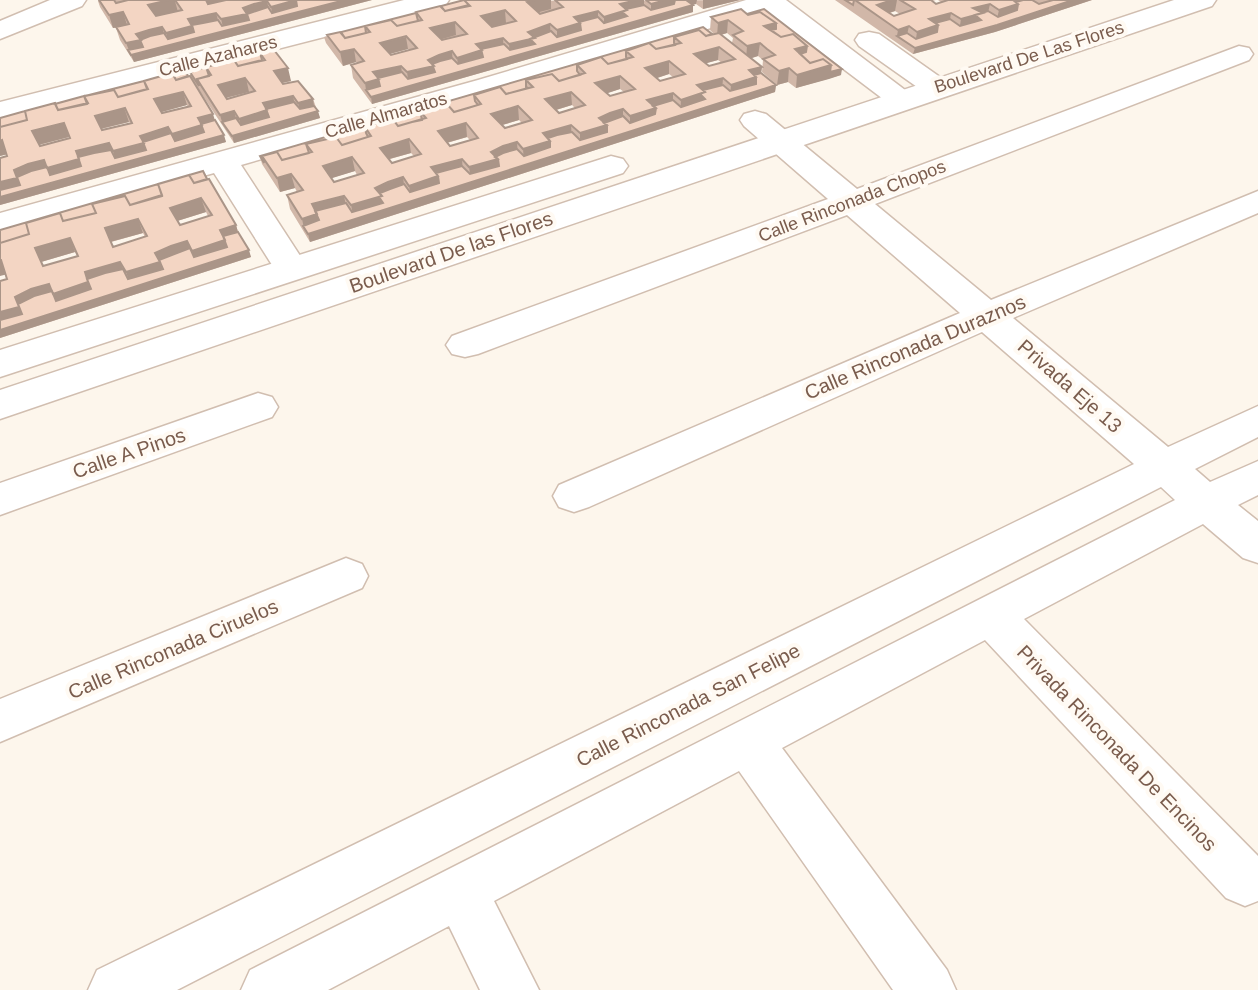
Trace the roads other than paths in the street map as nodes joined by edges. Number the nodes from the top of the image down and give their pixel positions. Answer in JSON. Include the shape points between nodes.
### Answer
{"nodes":[{"id":1,"x":73,"y":0,"type":"edge"},
{"id":2,"x":436,"y":0,"type":"edge"},
{"id":3,"x":811,"y":0,"type":"edge"},
{"id":4,"x":1133,"y":0,"type":"edge"},
{"id":5,"x":1202,"y":0,"type":"edge"},
{"id":6,"x":770,"y":1,"type":"edge"},
{"id":7,"x":0,"y":31,"type":"edge"},
{"id":8,"x":1239,"y":54,"type":"dead end"},
{"id":9,"x":896,"y":83,"type":"junction"},
{"id":10,"x":0,"y":111,"type":"edge"},
{"id":11,"x":767,"y":130,"type":"junction"},
{"id":12,"x":222,"y":161,"type":"junction"},
{"id":13,"x":1258,"y":201,"type":"edge"},
{"id":14,"x":852,"y":202,"type":"junction"},
{"id":15,"x":0,"y":223,"type":"edge"},
{"id":16,"x":291,"y":268,"type":"junction"},
{"id":17,"x":988,"y":315,"type":"junction"},
{"id":18,"x":465,"y":345,"type":"dead end"},
{"id":19,"x":0,"y":364,"type":"edge"},
{"id":20,"x":0,"y":405,"type":"edge"},
{"id":21,"x":258,"y":407,"type":"dead end"},
{"id":22,"x":1258,"y":420,"type":"edge"},
{"id":23,"x":1163,"y":468,"type":"junction"},
{"id":24,"x":1258,"y":476,"type":"edge"},
{"id":25,"x":574,"y":496,"type":"dead end"},
{"id":26,"x":0,"y":499,"type":"edge"},
{"id":27,"x":1205,"y":503,"type":"junction"},
{"id":28,"x":1258,"y":546,"type":"edge"},
{"id":29,"x":346,"y":576,"type":"dead end"},
{"id":30,"x":990,"y":615,"type":"junction"},
{"id":31,"x":0,"y":721,"type":"edge"},
{"id":32,"x":746,"y":742,"type":"junction"},
{"id":33,"x":1245,"y":880,"type":"dead end"},
{"id":34,"x":460,"y":891,"type":"junction"},
{"id":35,"x":117,"y":990,"type":"edge"},
{"id":36,"x":270,"y":990,"type":"edge"},
{"id":37,"x":510,"y":990,"type":"edge"},
{"id":38,"x":927,"y":990,"type":"edge"}],
"edges":[{"from":1,"to":7,"type":"street"},
{"from":2,"to":10,"type":"street","name":"Calle Azahares"},
{"from":3,"to":9,"type":"street"},
{"from":4,"to":9,"type":"street","name":"Boulevard De Las Flores"},
{"from":5,"to":9,"type":"street","name":"Boulevard De Las Flores","via":[[937,88]]},
{"from":6,"to":9,"type":"street"},
{"from":6,"to":12,"type":"street","name":"Calle Almaratos"},
{"from":8,"to":14,"type":"street","name":"Calle Rinconada Chopos"},
{"from":9,"to":11,"type":"street","name":"Boulevard De las Flores"},
{"from":11,"to":14,"type":"street","name":"Privada Eje 13"},
{"from":11,"to":16,"type":"street","name":"Boulevard De las Flores"},
{"from":11,"to":20,"type":"street","name":"Boulevard De las Flores"},
{"from":12,"to":15,"type":"street","name":"Calle Almaratos"},
{"from":12,"to":16,"type":"street"},
{"from":13,"to":17,"type":"street","name":"Calle Rinconada Duraznos"},
{"from":14,"to":17,"type":"street","name":"Privada Eje 13"},
{"from":14,"to":18,"type":"street","name":"Calle Rinconada Chopos"},
{"from":16,"to":19,"type":"street","name":"Boulevard De las Flores"},
{"from":17,"to":23,"type":"street","name":"Privada Eje 13"},
{"from":17,"to":25,"type":"street","name":"Calle Rinconada Duraznos"},
{"from":21,"to":26,"type":"street","name":"Calle A Pinos"},
{"from":22,"to":23,"type":"street","name":"Calle Rinconada San Felipe"},
{"from":23,"to":27,"type":"street","name":"Privada Eje 13"},
{"from":23,"to":35,"type":"street","name":"Calle Rinconada San Felipe"},
{"from":24,"to":27,"type":"street"},
{"from":27,"to":28,"type":"street","name":"Privada Eje 13"},
{"from":27,"to":30,"type":"street"},
{"from":29,"to":31,"type":"street","name":"Calle Rinconada Ciruelos"},
{"from":30,"to":32,"type":"street"},
{"from":30,"to":33,"type":"street","name":"Privada Rinconada De Encinos"},
{"from":32,"to":34,"type":"street"},
{"from":32,"to":38,"type":"street"},
{"from":34,"to":36,"type":"street"},
{"from":34,"to":37,"type":"street"}]}
